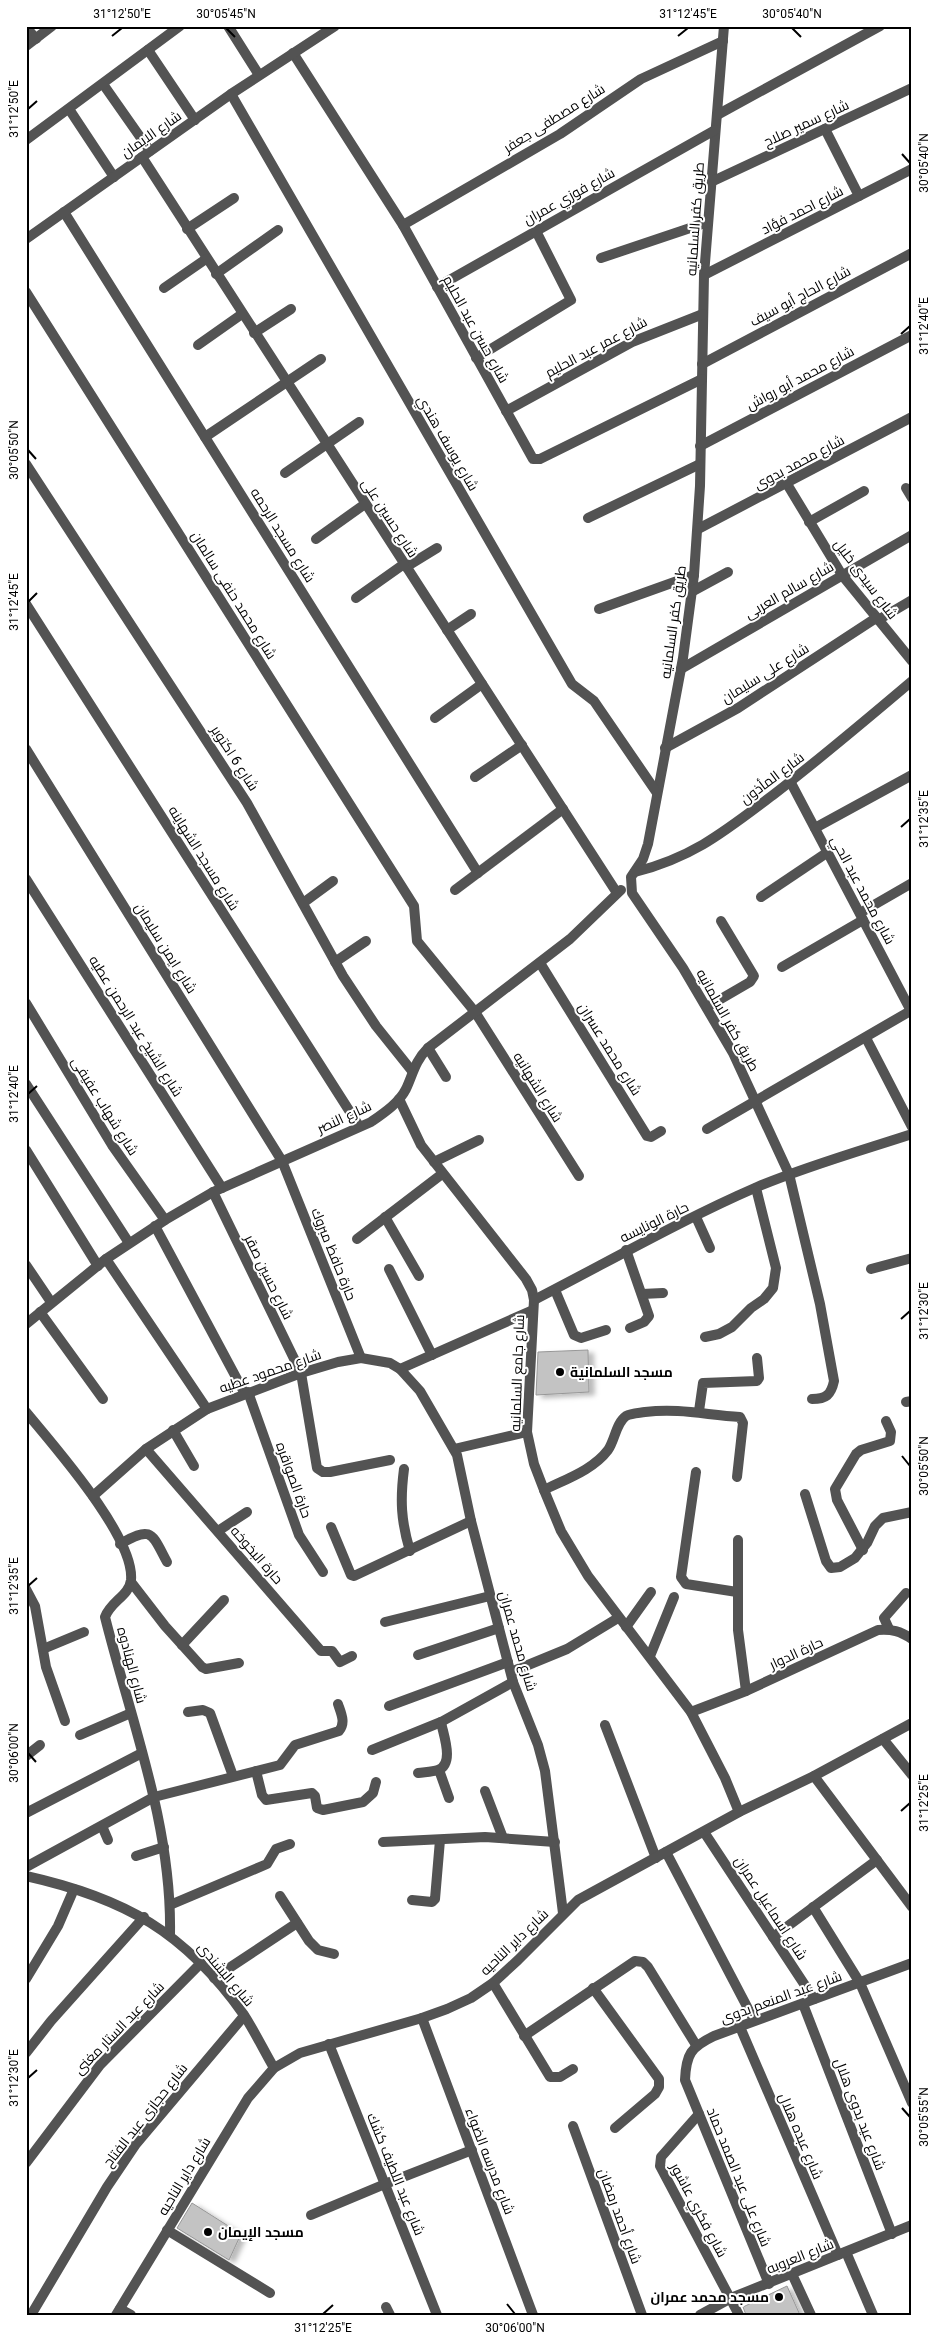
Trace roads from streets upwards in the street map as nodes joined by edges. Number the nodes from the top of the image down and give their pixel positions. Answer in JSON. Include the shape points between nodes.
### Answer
{"nodes":[{"id":1,"x":52,"y":26,"type":"edge"},
{"id":2,"x":180,"y":26,"type":"edge"},
{"id":3,"x":228,"y":26,"type":"edge"},
{"id":4,"x":335,"y":26,"type":"edge"},
{"id":5,"x":724,"y":26,"type":"edge"},
{"id":6,"x":880,"y":26,"type":"edge"},
{"id":7,"x":26,"y":27,"type":"edge"},
{"id":8,"x":36,"y":38,"type":"junction"},
{"id":9,"x":723,"y":41,"type":"junction"},
{"id":10,"x":26,"y":46,"type":"edge"},
{"id":11,"x":148,"y":50,"type":"junction"},
{"id":12,"x":293,"y":53,"type":"junction"},
{"id":13,"x":259,"y":75,"type":"junction"},
{"id":14,"x":103,"y":84,"type":"junction"},
{"id":15,"x":912,"y":88,"type":"edge"},
{"id":16,"x":231,"y":94,"type":"junction"},
{"id":17,"x":69,"y":109,"type":"junction"},
{"id":18,"x":717,"y":115,"type":"junction"},
{"id":19,"x":195,"y":120,"type":"junction"},
{"id":20,"x":825,"y":129,"type":"junction"},
{"id":21,"x":716,"y":130,"type":"junction"},
{"id":22,"x":26,"y":140,"type":"edge"},
{"id":23,"x":146,"y":154,"type":"junction"},
{"id":24,"x":912,"y":169,"type":"edge"},
{"id":25,"x":114,"y":177,"type":"junction"},
{"id":26,"x":711,"y":182,"type":"junction"},
{"id":27,"x":859,"y":196,"type":"junction"},
{"id":28,"x":234,"y":198,"type":"dead end"},
{"id":29,"x":64,"y":212,"type":"junction"},
{"id":30,"x":708,"y":222,"type":"junction"},
{"id":31,"x":403,"y":225,"type":"junction"},
{"id":32,"x":186,"y":229,"type":"junction"},
{"id":33,"x":278,"y":230,"type":"dead end"},
{"id":34,"x":536,"y":231,"type":"junction"},
{"id":35,"x":26,"y":239,"type":"edge"},
{"id":36,"x":912,"y":253,"type":"edge"},
{"id":37,"x":601,"y":258,"type":"dead end"},
{"id":38,"x":206,"y":259,"type":"junction"},
{"id":39,"x":216,"y":274,"type":"junction"},
{"id":40,"x":704,"y":275,"type":"junction"},
{"id":41,"x":437,"y":287,"type":"junction"},
{"id":42,"x":164,"y":288,"type":"dead end"},
{"id":43,"x":26,"y":292,"type":"edge"},
{"id":44,"x":291,"y":309,"type":"dead end"},
{"id":45,"x":242,"y":314,"type":"junction"},
{"id":46,"x":703,"y":314,"type":"junction"},
{"id":47,"x":254,"y":333,"type":"junction"},
{"id":48,"x":912,"y":335,"type":"edge"},
{"id":49,"x":198,"y":345,"type":"dead end"},
{"id":50,"x":321,"y":358,"type":"dead end"},
{"id":51,"x":476,"y":358,"type":"junction"},
{"id":52,"x":702,"y":364,"type":"junction"},
{"id":53,"x":702,"y":378,"type":"junction"},
{"id":54,"x":286,"y":382,"type":"junction"},
{"id":55,"x":506,"y":411,"type":"junction"},
{"id":56,"x":912,"y":417,"type":"edge"},
{"id":57,"x":359,"y":422,"type":"dead end"},
{"id":58,"x":205,"y":437,"type":"junction"},
{"id":59,"x":326,"y":444,"type":"junction"},
{"id":60,"x":700,"y":446,"type":"junction"},
{"id":61,"x":26,"y":464,"type":"edge"},
{"id":62,"x":700,"y":464,"type":"junction"},
{"id":63,"x":284,"y":473,"type":"dead end"},
{"id":64,"x":788,"y":484,"type":"junction"},
{"id":65,"x":906,"y":488,"type":"dead end"},
{"id":66,"x":864,"y":491,"type":"dead end"},
{"id":67,"x":912,"y":498,"type":"edge"},
{"id":68,"x":365,"y":504,"type":"junction"},
{"id":69,"x":588,"y":518,"type":"dead end"},
{"id":70,"x":809,"y":522,"type":"junction"},
{"id":71,"x":698,"y":529,"type":"junction"},
{"id":72,"x":912,"y":535,"type":"edge"},
{"id":73,"x":316,"y":539,"type":"dead end"},
{"id":74,"x":437,"y":548,"type":"dead end"},
{"id":75,"x":405,"y":566,"type":"junction"},
{"id":76,"x":728,"y":572,"type":"dead end"},
{"id":77,"x":694,"y":575,"type":"junction"},
{"id":78,"x":842,"y":575,"type":"junction"},
{"id":79,"x":692,"y":591,"type":"junction"},
{"id":80,"x":356,"y":598,"type":"dead end"},
{"id":81,"x":912,"y":600,"type":"edge"},
{"id":82,"x":26,"y":604,"type":"edge"},
{"id":83,"x":599,"y":609,"type":"dead end"},
{"id":84,"x":472,"y":614,"type":"dead end"},
{"id":85,"x":877,"y":619,"type":"junction"},
{"id":86,"x":446,"y":630,"type":"junction"},
{"id":87,"x":912,"y":661,"type":"edge"},
{"id":88,"x":681,"y":669,"type":"junction"},
{"id":89,"x":912,"y":681,"type":"edge"},
{"id":90,"x":482,"y":684,"type":"junction"},
{"id":91,"x":435,"y":718,"type":"dead end"},
{"id":92,"x":522,"y":746,"type":"junction"},
{"id":93,"x":665,"y":748,"type":"junction"},
{"id":94,"x":26,"y":749,"type":"edge"},
{"id":95,"x":912,"y":775,"type":"edge"},
{"id":96,"x":475,"y":777,"type":"dead end"},
{"id":97,"x":790,"y":781,"type":"junction"},
{"id":98,"x":657,"y":793,"type":"junction"},
{"id":99,"x":563,"y":810,"type":"junction"},
{"id":100,"x":815,"y":828,"type":"junction"},
{"id":101,"x":828,"y":852,"type":"junction"},
{"id":102,"x":634,"y":872,"type":"junction"},
{"id":103,"x":478,"y":873,"type":"junction"},
{"id":104,"x":26,"y":879,"type":"edge"},
{"id":105,"x":334,"y":881,"type":"dead end"},
{"id":106,"x":630,"y":883,"type":"junction"},
{"id":107,"x":912,"y":883,"type":"edge"},
{"id":108,"x":455,"y":890,"type":"dead end"},
{"id":109,"x":617,"y":893,"type":"junction"},
{"id":110,"x":761,"y":897,"type":"dead end"},
{"id":111,"x":303,"y":903,"type":"junction"},
{"id":112,"x":416,"y":914,"type":"joint"},
{"id":113,"x":862,"y":916,"type":"junction"},
{"id":114,"x":721,"y":921,"type":"dead end"},
{"id":115,"x":366,"y":941,"type":"dead end"},
{"id":116,"x":335,"y":962,"type":"junction"},
{"id":117,"x":540,"y":962,"type":"junction"},
{"id":118,"x":782,"y":967,"type":"dead end"},
{"id":119,"x":26,"y":1003,"type":"edge"},
{"id":120,"x":707,"y":1007,"type":"junction"},
{"id":121,"x":912,"y":1011,"type":"edge"},
{"id":122,"x":475,"y":1012,"type":"junction"},
{"id":123,"x":866,"y":1038,"type":"junction"},
{"id":124,"x":428,"y":1048,"type":"junction"},
{"id":125,"x":412,"y":1071,"type":"junction"},
{"id":126,"x":446,"y":1077,"type":"dead end"},
{"id":127,"x":26,"y":1084,"type":"edge"},
{"id":128,"x":399,"y":1099,"type":"junction"},
{"id":129,"x":757,"y":1101,"type":"junction"},
{"id":130,"x":358,"y":1126,"type":"junction"},
{"id":131,"x":912,"y":1127,"type":"edge"},
{"id":132,"x":707,"y":1130,"type":"dead end"},
{"id":133,"x":661,"y":1131,"type":"dead end"},
{"id":134,"x":912,"y":1134,"type":"edge"},
{"id":135,"x":478,"y":1140,"type":"dead end"},
{"id":136,"x":26,"y":1150,"type":"edge"},
{"id":137,"x":282,"y":1161,"type":"junction"},
{"id":138,"x":434,"y":1162,"type":"junction"},
{"id":139,"x":442,"y":1174,"type":"junction"},
{"id":140,"x":789,"y":1174,"type":"junction"},
{"id":141,"x":579,"y":1176,"type":"dead end"},
{"id":142,"x":756,"y":1188,"type":"junction"},
{"id":143,"x":217,"y":1190,"type":"junction"},
{"id":144,"x":385,"y":1217,"type":"junction"},
{"id":145,"x":696,"y":1217,"type":"junction"},
{"id":146,"x":164,"y":1220,"type":"junction"},
{"id":147,"x":155,"y":1226,"type":"junction"},
{"id":148,"x":357,"y":1239,"type":"dead end"},
{"id":149,"x":129,"y":1243,"type":"junction"},
{"id":150,"x":710,"y":1248,"type":"dead end"},
{"id":151,"x":626,"y":1250,"type":"junction"},
{"id":152,"x":912,"y":1258,"type":"edge"},
{"id":153,"x":102,"y":1262,"type":"junction"},
{"id":154,"x":26,"y":1265,"type":"edge"},
{"id":155,"x":389,"y":1268,"type":"dead end"},
{"id":156,"x":871,"y":1269,"type":"dead end"},
{"id":157,"x":419,"y":1276,"type":"dead end"},
{"id":158,"x":554,"y":1290,"type":"junction"},
{"id":159,"x":663,"y":1293,"type":"dead end"},
{"id":160,"x":642,"y":1294,"type":"junction"},
{"id":161,"x":51,"y":1302,"type":"junction"},
{"id":162,"x":533,"y":1305,"type":"junction"},
{"id":163,"x":40,"y":1312,"type":"junction"},
{"id":164,"x":26,"y":1324,"type":"edge"},
{"id":165,"x":630,"y":1328,"type":"dead end"},
{"id":166,"x":606,"y":1330,"type":"dead end"},
{"id":167,"x":705,"y":1337,"type":"dead end"},
{"id":168,"x":432,"y":1355,"type":"junction"},
{"id":169,"x":361,"y":1358,"type":"junction"},
{"id":170,"x":756,"y":1358,"type":"dead end"},
{"id":171,"x":400,"y":1369,"type":"junction"},
{"id":172,"x":301,"y":1374,"type":"junction"},
{"id":173,"x":246,"y":1393,"type":"junction"},
{"id":174,"x":812,"y":1399,"type":"dead end"},
{"id":175,"x":103,"y":1400,"type":"dead end"},
{"id":176,"x":207,"y":1409,"type":"junction"},
{"id":177,"x":699,"y":1411,"type":"junction"},
{"id":178,"x":26,"y":1412,"type":"edge"},
{"id":179,"x":886,"y":1421,"type":"dead end"},
{"id":180,"x":173,"y":1430,"type":"junction"},
{"id":181,"x":527,"y":1432,"type":"junction"},
{"id":182,"x":448,"y":1437,"type":"joint"},
{"id":183,"x":146,"y":1449,"type":"junction"},
{"id":184,"x":454,"y":1449,"type":"junction"},
{"id":185,"x":390,"y":1460,"type":"dead end"},
{"id":186,"x":194,"y":1466,"type":"dead end"},
{"id":187,"x":404,"y":1469,"type":"dead end"},
{"id":188,"x":696,"y":1472,"type":"dead end"},
{"id":189,"x":737,"y":1478,"type":"dead end"},
{"id":190,"x":544,"y":1490,"type":"junction"},
{"id":191,"x":805,"y":1494,"type":"dead end"},
{"id":192,"x":93,"y":1496,"type":"junction"},
{"id":193,"x":247,"y":1512,"type":"dead end"},
{"id":194,"x":912,"y":1512,"type":"edge"},
{"id":195,"x":471,"y":1522,"type":"junction"},
{"id":196,"x":331,"y":1527,"type":"dead end"},
{"id":197,"x":218,"y":1531,"type":"junction"},
{"id":198,"x":738,"y":1540,"type":"dead end"},
{"id":199,"x":120,"y":1544,"type":"junction"},
{"id":200,"x":863,"y":1550,"type":"junction"},
{"id":201,"x":410,"y":1551,"type":"junction"},
{"id":202,"x":167,"y":1562,"type":"dead end"},
{"id":203,"x":323,"y":1572,"type":"dead end"},
{"id":204,"x":131,"y":1582,"type":"junction"},
{"id":205,"x":26,"y":1589,"type":"edge"},
{"id":206,"x":651,"y":1592,"type":"dead end"},
{"id":207,"x":737,"y":1592,"type":"junction"},
{"id":208,"x":906,"y":1593,"type":"dead end"},
{"id":209,"x":490,"y":1596,"type":"junction"},
{"id":210,"x":674,"y":1597,"type":"dead end"},
{"id":211,"x":224,"y":1600,"type":"dead end"},
{"id":212,"x":618,"y":1618,"type":"junction"},
{"id":213,"x":385,"y":1622,"type":"dead end"},
{"id":214,"x":626,"y":1627,"type":"junction"},
{"id":215,"x":499,"y":1628,"type":"junction"},
{"id":216,"x":889,"y":1629,"type":"junction"},
{"id":217,"x":84,"y":1632,"type":"dead end"},
{"id":218,"x":912,"y":1639,"type":"edge"},
{"id":219,"x":182,"y":1645,"type":"junction"},
{"id":220,"x":43,"y":1648,"type":"junction"},
{"id":221,"x":352,"y":1656,"type":"dead end"},
{"id":222,"x":418,"y":1656,"type":"dead end"},
{"id":223,"x":650,"y":1656,"type":"junction"},
{"id":224,"x":239,"y":1663,"type":"dead end"},
{"id":225,"x":509,"y":1667,"type":"junction"},
{"id":226,"x":514,"y":1682,"type":"junction"},
{"id":227,"x":746,"y":1691,"type":"junction"},
{"id":228,"x":338,"y":1704,"type":"dead end"},
{"id":229,"x":389,"y":1706,"type":"dead end"},
{"id":230,"x":188,"y":1712,"type":"dead end"},
{"id":231,"x":691,"y":1712,"type":"junction"},
{"id":232,"x":131,"y":1713,"type":"junction"},
{"id":233,"x":65,"y":1721,"type":"dead end"},
{"id":234,"x":441,"y":1722,"type":"junction"},
{"id":235,"x":912,"y":1724,"type":"edge"},
{"id":236,"x":606,"y":1725,"type":"dead end"},
{"id":237,"x":80,"y":1735,"type":"dead end"},
{"id":238,"x":883,"y":1739,"type":"junction"},
{"id":239,"x":40,"y":1745,"type":"dead end"},
{"id":240,"x":372,"y":1750,"type":"dead end"},
{"id":241,"x":27,"y":1753,"type":"edge"},
{"id":242,"x":142,"y":1753,"type":"junction"},
{"id":243,"x":439,"y":1770,"type":"junction"},
{"id":244,"x":256,"y":1771,"type":"junction"},
{"id":245,"x":418,"y":1773,"type":"dead end"},
{"id":246,"x":912,"y":1775,"type":"edge"},
{"id":247,"x":233,"y":1776,"type":"junction"},
{"id":248,"x":814,"y":1776,"type":"junction"},
{"id":249,"x":376,"y":1782,"type":"dead end"},
{"id":250,"x":485,"y":1791,"type":"dead end"},
{"id":251,"x":154,"y":1797,"type":"junction"},
{"id":252,"x":450,"y":1798,"type":"dead end"},
{"id":253,"x":739,"y":1812,"type":"junction"},
{"id":254,"x":26,"y":1813,"type":"edge"},
{"id":255,"x":102,"y":1826,"type":"junction"},
{"id":256,"x":704,"y":1832,"type":"junction"},
{"id":257,"x":503,"y":1838,"type":"junction"},
{"id":258,"x":108,"y":1840,"type":"dead end"},
{"id":259,"x":440,"y":1840,"type":"junction"},
{"id":260,"x":383,"y":1842,"type":"dead end"},
{"id":261,"x":555,"y":1842,"type":"junction"},
{"id":262,"x":290,"y":1844,"type":"dead end"},
{"id":263,"x":164,"y":1847,"type":"junction"},
{"id":264,"x":666,"y":1852,"type":"junction"},
{"id":265,"x":136,"y":1856,"type":"dead end"},
{"id":266,"x":656,"y":1858,"type":"junction"},
{"id":267,"x":877,"y":1860,"type":"junction"},
{"id":268,"x":26,"y":1875,"type":"edge"},
{"id":269,"x":74,"y":1889,"type":"junction"},
{"id":270,"x":280,"y":1896,"type":"dead end"},
{"id":271,"x":412,"y":1900,"type":"dead end"},
{"id":272,"x":170,"y":1905,"type":"junction"},
{"id":273,"x":912,"y":1907,"type":"edge"},
{"id":274,"x":813,"y":1908,"type":"junction"},
{"id":275,"x":563,"y":1913,"type":"junction"},
{"id":276,"x":144,"y":1918,"type":"junction"},
{"id":277,"x":297,"y":1923,"type":"junction"},
{"id":278,"x":170,"y":1934,"type":"junction"},
{"id":279,"x":773,"y":1937,"type":"junction"},
{"id":280,"x":334,"y":1954,"type":"dead end"},
{"id":281,"x":202,"y":1963,"type":"junction"},
{"id":282,"x":912,"y":1963,"type":"edge"},
{"id":283,"x":214,"y":1978,"type":"junction"},
{"id":284,"x":26,"y":1979,"type":"edge"},
{"id":285,"x":493,"y":1983,"type":"junction"},
{"id":286,"x":860,"y":1983,"type":"junction"},
{"id":287,"x":593,"y":1988,"type":"junction"},
{"id":288,"x":814,"y":2000,"type":"junction"},
{"id":289,"x":803,"y":2004,"type":"junction"},
{"id":290,"x":244,"y":2016,"type":"junction"},
{"id":291,"x":422,"y":2018,"type":"junction"},
{"id":292,"x":754,"y":2020,"type":"junction"},
{"id":293,"x":740,"y":2027,"type":"junction"},
{"id":294,"x":524,"y":2036,"type":"junction"},
{"id":295,"x":329,"y":2044,"type":"junction"},
{"id":296,"x":696,"y":2045,"type":"junction"},
{"id":297,"x":26,"y":2053,"type":"edge"},
{"id":298,"x":274,"y":2068,"type":"junction"},
{"id":299,"x":573,"y":2069,"type":"dead end"},
{"id":300,"x":912,"y":2103,"type":"edge"},
{"id":301,"x":699,"y":2114,"type":"junction"},
{"id":302,"x":573,"y":2126,"type":"dead end"},
{"id":303,"x":615,"y":2128,"type":"dead end"},
{"id":304,"x":472,"y":2150,"type":"junction"},
{"id":305,"x":26,"y":2163,"type":"edge"},
{"id":306,"x":385,"y":2184,"type":"junction"},
{"id":307,"x":311,"y":2215,"type":"dead end"},
{"id":308,"x":912,"y":2226,"type":"edge"},
{"id":309,"x":167,"y":2230,"type":"junction"},
{"id":310,"x":892,"y":2234,"type":"junction"},
{"id":311,"x":842,"y":2254,"type":"junction"},
{"id":312,"x":792,"y":2274,"type":"junction"},
{"id":313,"x":769,"y":2284,"type":"junction"},
{"id":314,"x":270,"y":2293,"type":"dead end"},
{"id":315,"x":731,"y":2298,"type":"junction"},
{"id":316,"x":118,"y":2312,"type":"edge"},
{"id":317,"x":31,"y":2315,"type":"edge"},
{"id":318,"x":131,"y":2315,"type":"edge"},
{"id":319,"x":437,"y":2315,"type":"edge"},
{"id":320,"x":533,"y":2315,"type":"edge"},
{"id":321,"x":642,"y":2315,"type":"edge"},
{"id":322,"x":700,"y":2315,"type":"edge"},
{"id":323,"x":739,"y":2315,"type":"edge"},
{"id":324,"x":811,"y":2315,"type":"edge"},
{"id":325,"x":873,"y":2315,"type":"edge"}],
"edges":[{"from":1,"to":8,"type":"street"},
{"from":2,"to":11,"type":"street"},
{"from":3,"to":13,"type":"street"},
{"from":4,"to":12,"type":"street","name":"شارع الايمان"},
{"from":5,"to":9,"type":"street","name":"طريق كفر السلمانيه"},
{"from":6,"to":18,"type":"street"},
{"from":7,"to":8,"type":"street"},
{"from":8,"to":10,"type":"street"},
{"from":9,"to":18,"type":"street","name":"طريق كفر السلمانيه"},
{"from":9,"to":31,"type":"street","name":"شارع مصطفى جعفر","via":[[641,79],[560,134]]},
{"from":11,"to":14,"type":"street"},
{"from":11,"to":19,"type":"street"},
{"from":12,"to":13,"type":"street","name":"شارع الايمان"},
{"from":12,"to":31,"type":"street","name":"شارع حسن عبد الحليم"},
{"from":13,"to":16,"type":"street","name":"شارع الايمان"},
{"from":14,"to":17,"type":"street"},
{"from":14,"to":23,"type":"street","name":"شارع حسين على"},
{"from":15,"to":20,"type":"street","name":"شارع سمير صلاح"},
{"from":16,"to":19,"type":"street","name":"شارع الايمان"},
{"from":16,"to":98,"type":"street","name":"شارع يوسف هندي","via":[[572,684],[594,701]]},
{"from":17,"to":22,"type":"street"},
{"from":17,"to":25,"type":"street"},
{"from":18,"to":21,"type":"street","name":"طريق كفر السلمانيه"},
{"from":19,"to":23,"type":"street","name":"شارع الايمان"},
{"from":20,"to":26,"type":"street","name":"شارع سمير صلاح"},
{"from":20,"to":27,"type":"street"},
{"from":21,"to":26,"type":"street","name":"طريق كفر السلمانيه"},
{"from":21,"to":34,"type":"street","name":"شارع فوزي عمران"},
{"from":23,"to":25,"type":"street","name":"شارع الايمان"},
{"from":23,"to":32,"type":"street","name":"شارع حسين على"},
{"from":24,"to":27,"type":"street","name":"شارع احمد فؤاد"},
{"from":25,"to":29,"type":"street","name":"شارع الايمان"},
{"from":26,"to":30,"type":"street","name":"طريق كفر السلمانيه"},
{"from":27,"to":40,"type":"street","name":"شارع احمد فؤاد"},
{"from":28,"to":32,"type":"street"},
{"from":29,"to":35,"type":"street","name":"شارع الايمان"},
{"from":29,"to":58,"type":"street","name":"شارع مسجد الرحمه"},
{"from":30,"to":37,"type":"street"},
{"from":30,"to":40,"type":"street","name":"طريق كفر السلمانيه"},
{"from":31,"to":41,"type":"street","name":"شارع حسن عبد الحليم"},
{"from":32,"to":38,"type":"street","name":"شارع حسين على"},
{"from":33,"to":39,"type":"street"},
{"from":34,"to":41,"type":"street","name":"شارع فوزي عمران"},
{"from":34,"to":51,"type":"street","via":[[571,300]]},
{"from":36,"to":52,"type":"street","name":"شارع الحاج أبو سيف"},
{"from":38,"to":39,"type":"street","name":"شارع حسين على"},
{"from":38,"to":42,"type":"street"},
{"from":39,"to":45,"type":"street","name":"شارع حسين على"},
{"from":40,"to":46,"type":"street","name":"طريق كفر السلمانيه"},
{"from":41,"to":51,"type":"street","name":"شارع حسن عبد الحليم"},
{"from":43,"to":112,"type":"street","name":"شارع محمد حنفى سالمان","via":[[409,898]]},
{"from":44,"to":47,"type":"street"},
{"from":45,"to":47,"type":"street","name":"شارع حسين على"},
{"from":45,"to":49,"type":"street"},
{"from":46,"to":52,"type":"street","name":"طريق كفر السلمانيه"},
{"from":46,"to":55,"type":"street","name":"شارع عمر عبد الحليم","via":[[632,342]]},
{"from":47,"to":54,"type":"street","name":"شارع حسين على"},
{"from":48,"to":60,"type":"street","name":"شارع محمد أبو رواش"},
{"from":50,"to":54,"type":"street"},
{"from":51,"to":55,"type":"street","name":"شارع حسن عبد الحليم"},
{"from":52,"to":53,"type":"street","name":"طريق كفر السلمانيه"},
{"from":53,"to":55,"type":"street","name":"شارع حسن عبد الحليم","via":[[540,460],[530,456]]},
{"from":53,"to":60,"type":"street","name":"طريق كفر السلمانيه"},
{"from":54,"to":58,"type":"street"},
{"from":54,"to":59,"type":"street","name":"شارع حسين على"},
{"from":56,"to":64,"type":"street","name":"شارع محمد بدوى"},
{"from":57,"to":59,"type":"street"},
{"from":58,"to":103,"type":"street","name":"شارع مسجد الرحمه"},
{"from":59,"to":63,"type":"street"},
{"from":59,"to":68,"type":"street","name":"شارع حسين على"},
{"from":60,"to":62,"type":"street","name":"طريق كفر السلمانيه"},
{"from":61,"to":111,"type":"street","name":"شارع 6 اكتوبر","via":[[247,803]]},
{"from":62,"to":69,"type":"street"},
{"from":62,"to":71,"type":"street","name":"طريق كفر السلمانيه"},
{"from":64,"to":70,"type":"street","name":"شارع سيدى خليل"},
{"from":64,"to":71,"type":"street","name":"شارع محمد بدوى"},
{"from":65,"to":67,"type":"street"},
{"from":66,"to":70,"type":"street"},
{"from":68,"to":73,"type":"street"},
{"from":68,"to":75,"type":"street","name":"شارع حسين على"},
{"from":70,"to":78,"type":"street","name":"شارع سيدى خليل"},
{"from":71,"to":77,"type":"street","name":"طريق كفر السلمانيه"},
{"from":72,"to":78,"type":"street","name":"شارع سالم العربى"},
{"from":74,"to":75,"type":"street"},
{"from":75,"to":80,"type":"street"},
{"from":75,"to":86,"type":"street","name":"شارع حسين على"},
{"from":76,"to":79,"type":"street"},
{"from":77,"to":79,"type":"street","name":"طريق كفر السلمانيه"},
{"from":77,"to":83,"type":"street"},
{"from":78,"to":85,"type":"street","name":"شارع سيدى خليل"},
{"from":78,"to":88,"type":"street","name":"شارع سالم العربى"},
{"from":79,"to":88,"type":"street","name":"طريق كفر السلمانيه"},
{"from":81,"to":85,"type":"street","name":"شارع على سليمان"},
{"from":82,"to":130,"type":"street","name":"شارع مسجد الشهاينه"},
{"from":84,"to":86,"type":"street"},
{"from":85,"to":87,"type":"street","name":"شارع سيدى خليل"},
{"from":85,"to":93,"type":"street","name":"شارع على سليمان","via":[[738,708]]},
{"from":86,"to":90,"type":"street","name":"شارع حسين على"},
{"from":88,"to":93,"type":"street","name":"طريق كفر السلمانيه"},
{"from":89,"to":97,"type":"street","name":"شارع المأذون"},
{"from":90,"to":91,"type":"street"},
{"from":90,"to":92,"type":"street","name":"شارع حسين على"},
{"from":92,"to":96,"type":"street"},
{"from":92,"to":99,"type":"street","name":"شارع حسين على"},
{"from":93,"to":98,"type":"street","name":"طريق كفر السلمانيه"},
{"from":94,"to":137,"type":"street","name":"شارع ايمن سليمان"},
{"from":95,"to":100,"type":"street"},
{"from":97,"to":100,"type":"street","name":"شارع محمد عبد الحي"},
{"from":97,"to":102,"type":"street","name":"شارع المأذون","via":[[704,845],[682,857]]},
{"from":98,"to":102,"type":"street","name":"طريق كفر السلمانيه","via":[[648,844]]},
{"from":99,"to":103,"type":"street"},
{"from":99,"to":109,"type":"street","name":"شارع حسين على"},
{"from":100,"to":101,"type":"street","name":"شارع محمد عبد الحي"},
{"from":101,"to":110,"type":"street"},
{"from":101,"to":113,"type":"street","name":"شارع محمد عبد الحي"},
{"from":102,"to":106,"type":"street","name":"طريق كفر السلمانيه"},
{"from":103,"to":108,"type":"street"},
{"from":104,"to":143,"type":"street","name":"شارع الشيخ عبد الرحمن عطيه"},
{"from":105,"to":111,"type":"street"},
{"from":106,"to":109,"type":"street","name":"شارع النصر"},
{"from":106,"to":120,"type":"street","name":"طريق كفر السلمانيه","via":[[632,894]]},
{"from":107,"to":113,"type":"street"},
{"from":109,"to":117,"type":"street","name":"شارع النصر","via":[[587,925]]},
{"from":111,"to":116,"type":"street","name":"شارع 6 اكتوبر"},
{"from":112,"to":122,"type":"street","name":"شارع الشهانيه","via":[[417,941]]},
{"from":113,"to":118,"type":"street"},
{"from":113,"to":121,"type":"street","name":"شارع محمد عبد الحي"},
{"from":114,"to":120,"type":"street","via":[[754,976],[750,982]]},
{"from":115,"to":116,"type":"street"},
{"from":116,"to":125,"type":"street","name":"شارع 6 اكتوبر","via":[[376,1026]]},
{"from":117,"to":122,"type":"street","name":"شارع النصر"},
{"from":117,"to":133,"type":"street","name":"شارع محمد عسران","via":[[647,1136]]},
{"from":119,"to":146,"type":"street","name":"شارع شهاب عفيفى","via":[[112,1145]]},
{"from":120,"to":129,"type":"street","name":"طريق كفر السلمانيه"},
{"from":121,"to":123,"type":"street"},
{"from":122,"to":124,"type":"street","name":"شارع النصر"},
{"from":122,"to":141,"type":"street","name":"شارع الشهانيه"},
{"from":123,"to":129,"type":"street"},
{"from":123,"to":131,"type":"street"},
{"from":124,"to":125,"type":"street","name":"شارع النصر"},
{"from":124,"to":126,"type":"street"},
{"from":125,"to":128,"type":"street","name":"شارع النصر","via":[[406,1090]]},
{"from":127,"to":149,"type":"street"},
{"from":128,"to":130,"type":"street","name":"شارع النصر","via":[[371,1122]]},
{"from":128,"to":138,"type":"street","name":"شارع جامع السلمانيه","via":[[417,1138]]},
{"from":129,"to":132,"type":"street"},
{"from":129,"to":140,"type":"street","name":"طريق كفر السلمانيه"},
{"from":130,"to":137,"type":"street","name":"شارع النصر"},
{"from":134,"to":140,"type":"street","name":"حارة الونايسه"},
{"from":135,"to":138,"type":"street"},
{"from":136,"to":153,"type":"street"},
{"from":137,"to":143,"type":"street","name":"شارع النصر"},
{"from":137,"to":169,"type":"street","name":"حارة حافظ مبروك"},
{"from":138,"to":139,"type":"street","name":"شارع جامع السلمانيه"},
{"from":139,"to":144,"type":"street"},
{"from":139,"to":162,"type":"street","name":"شارع جامع السلمانيه","via":[[526,1279],[532,1290]]},
{"from":140,"to":142,"type":"street","name":"حارة الونايسه"},
{"from":140,"to":174,"type":"street","name":"طريق كفر السلمانيه","via":[[820,1304],[834,1381],[832,1392],[823,1399]]},
{"from":142,"to":145,"type":"street","name":"حارة الونايسه"},
{"from":142,"to":167,"type":"street","via":[[776,1268],[773,1288],[732,1327]]},
{"from":143,"to":146,"type":"street","name":"شارع النصر"},
{"from":143,"to":172,"type":"street","name":"شارع حسين صقر"},
{"from":144,"to":148,"type":"street"},
{"from":144,"to":157,"type":"street"},
{"from":145,"to":150,"type":"street"},
{"from":145,"to":151,"type":"street","name":"حارة الونايسه"},
{"from":146,"to":147,"type":"street","name":"شارع النصر"},
{"from":147,"to":149,"type":"street","name":"شارع النصر"},
{"from":147,"to":173,"type":"street","name":"حارة الصواقره"},
{"from":149,"to":153,"type":"street","name":"شارع النصر"},
{"from":151,"to":158,"type":"street","name":"حارة الونايسه"},
{"from":151,"to":160,"type":"street"},
{"from":152,"to":156,"type":"street"},
{"from":153,"to":161,"type":"street","name":"شارع النصر"},
{"from":153,"to":176,"type":"street"},
{"from":154,"to":161,"type":"street"},
{"from":155,"to":168,"type":"street"},
{"from":158,"to":162,"type":"street","name":"حارة الونايسه"},
{"from":158,"to":166,"type":"street","via":[[574,1335],[581,1338]]},
{"from":159,"to":160,"type":"street"},
{"from":160,"to":165,"type":"street","via":[[649,1316]]},
{"from":161,"to":163,"type":"street","name":"شارع النصر"},
{"from":162,"to":168,"type":"street","name":"حارة الونايسه"},
{"from":162,"to":181,"type":"street","name":"شارع جامع السلمانيه"},
{"from":163,"to":164,"type":"street","name":"شارع النصر"},
{"from":163,"to":175,"type":"street"},
{"from":168,"to":171,"type":"street","name":"حارة الونايسه"},
{"from":169,"to":171,"type":"street","name":"شارع محمود عطيه","via":[[390,1363]]},
{"from":169,"to":172,"type":"street","name":"شارع محمود عطيه"},
{"from":170,"to":177,"type":"street","via":[[757,1381],[703,1383]]},
{"from":171,"to":182,"type":"street","name":"شارع محمود عطيه","via":[[411,1380]]},
{"from":172,"to":173,"type":"street","name":"شارع محمود عطيه"},
{"from":172,"to":185,"type":"street","name":"شارع حسين صقر","via":[[317,1468],[330,1472]]},
{"from":173,"to":176,"type":"street","name":"شارع محمود عطيه"},
{"from":173,"to":203,"type":"street","name":"حارة الصواقره","via":[[299,1535]]},
{"from":176,"to":180,"type":"street","name":"شارع محمود عطيه"},
{"from":177,"to":189,"type":"street","via":[[740,1417],[742,1420]]},
{"from":177,"to":190,"type":"street","via":[[665,1410],[628,1415],[602,1457],[593,1465]]},
{"from":178,"to":192,"type":"street"},
{"from":179,"to":200,"type":"street","via":[[892,1432],[890,1441],[856,1454],[835,1489],[837,1500]]},
{"from":180,"to":183,"type":"street","name":"شارع محمود عطيه"},
{"from":180,"to":186,"type":"street"},
{"from":181,"to":184,"type":"street"},
{"from":181,"to":190,"type":"street","name":"شارع جامع السلمانيه"},
{"from":182,"to":184,"type":"street","name":"شارع محمد عمران"},
{"from":183,"to":192,"type":"street","name":"شارع محمود عطيه"},
{"from":183,"to":197,"type":"street","name":"حارة البخوخه"},
{"from":184,"to":195,"type":"street","name":"شارع محمد عمران"},
{"from":187,"to":201,"type":"street","via":[[402,1524]]},
{"from":188,"to":207,"type":"street","via":[[681,1577],[686,1584]]},
{"from":190,"to":212,"type":"street","name":"شارع جامع السلمانيه","via":[[561,1531]]},
{"from":191,"to":200,"type":"street","via":[[831,1568],[840,1567]]},
{"from":192,"to":199,"type":"street"},
{"from":193,"to":197,"type":"street"},
{"from":194,"to":200,"type":"street","via":[[878,1522]]},
{"from":195,"to":201,"type":"street"},
{"from":195,"to":209,"type":"street","name":"شارع محمد عمران"},
{"from":196,"to":201,"type":"street","via":[[354,1576]]},
{"from":197,"to":221,"type":"street","name":"حارة البخوخه","via":[[321,1651],[332,1651],[339,1662]]},
{"from":198,"to":207,"type":"street"},
{"from":199,"to":202,"type":"street","via":[[138,1534],[150,1534]]},
{"from":199,"to":204,"type":"street","via":[[129,1565]]},
{"from":204,"to":219,"type":"street"},
{"from":204,"to":232,"type":"street","name":"شارع الهنادوه","via":[[126,1593],[109,1607],[105,1617]]},
{"from":205,"to":220,"type":"street","via":[[35,1606]]},
{"from":206,"to":214,"type":"street"},
{"from":207,"to":227,"type":"street"},
{"from":208,"to":216,"type":"street","via":[[884,1618]]},
{"from":209,"to":213,"type":"street"},
{"from":209,"to":215,"type":"street","name":"شارع محمد عمران"},
{"from":210,"to":223,"type":"street"},
{"from":211,"to":219,"type":"street"},
{"from":212,"to":214,"type":"street","name":"شارع جامع السلمانيه"},
{"from":212,"to":225,"type":"street","via":[[567,1649]]},
{"from":214,"to":223,"type":"street","name":"شارع جامع السلمانيه"},
{"from":215,"to":222,"type":"street"},
{"from":215,"to":225,"type":"street","name":"شارع محمد عمران"},
{"from":216,"to":218,"type":"street","via":[[900,1631]]},
{"from":216,"to":227,"type":"street","name":"حارة الدوار","via":[[878,1630]]},
{"from":217,"to":220,"type":"street"},
{"from":219,"to":224,"type":"street","via":[[204,1668]]},
{"from":220,"to":233,"type":"street","via":[[51,1686]]},
{"from":223,"to":231,"type":"street","name":"شارع جامع السلمانيه"},
{"from":225,"to":226,"type":"street","name":"شارع محمد عمران"},
{"from":225,"to":229,"type":"street"},
{"from":226,"to":234,"type":"street"},
{"from":226,"to":261,"type":"street","name":"شارع محمد عمران","via":[[538,1745]]},
{"from":227,"to":231,"type":"street","name":"حارة الدوار"},
{"from":228,"to":244,"type":"street","via":[[343,1722],[340,1731],[296,1745],[280,1765]]},
{"from":230,"to":247,"type":"street","via":[[203,1710],[210,1713]]},
{"from":231,"to":253,"type":"street","name":"شارع جامع السلمانيه"},
{"from":232,"to":237,"type":"street"},
{"from":232,"to":242,"type":"street","name":"شارع الهنادوه"},
{"from":234,"to":240,"type":"street"},
{"from":234,"to":243,"type":"street","via":[[447,1757]]},
{"from":235,"to":238,"type":"street","name":"شارع داير الناحيه"},
{"from":236,"to":266,"type":"street"},
{"from":238,"to":246,"type":"street"},
{"from":238,"to":248,"type":"street","name":"شارع داير الناحيه"},
{"from":239,"to":241,"type":"street"},
{"from":242,"to":251,"type":"street","name":"شارع الهنادوه"},
{"from":242,"to":254,"type":"street"},
{"from":243,"to":245,"type":"street"},
{"from":243,"to":252,"type":"street"},
{"from":244,"to":247,"type":"street"},
{"from":244,"to":249,"type":"street","via":[[266,1800],[312,1793],[317,1808],[324,1810],[363,1802],[373,1793]]},
{"from":247,"to":251,"type":"street"},
{"from":248,"to":253,"type":"street","name":"شارع داير الناحيه"},
{"from":248,"to":267,"type":"street"},
{"from":250,"to":257,"type":"street"},
{"from":251,"to":255,"type":"street"},
{"from":251,"to":263,"type":"street","name":"شارع الهنادوه"},
{"from":253,"to":256,"type":"street","name":"شارع داير الناحيه"},
{"from":255,"to":258,"type":"street"},
{"from":255,"to":268,"type":"street"},
{"from":256,"to":264,"type":"street","name":"شارع داير الناحيه"},
{"from":256,"to":279,"type":"street","name":"شارع اسماعيل عمران"},
{"from":257,"to":259,"type":"street"},
{"from":257,"to":261,"type":"street"},
{"from":259,"to":260,"type":"street"},
{"from":259,"to":271,"type":"street","via":[[435,1899],[432,1902]]},
{"from":261,"to":275,"type":"street","name":"شارع محمد عمران"},
{"from":262,"to":272,"type":"street","via":[[276,1849],[267,1864]]},
{"from":263,"to":265,"type":"street"},
{"from":263,"to":272,"type":"street","name":"شارع الهنادوه"},
{"from":264,"to":266,"type":"street","name":"شارع داير الناحيه"},
{"from":264,"to":292,"type":"street"},
{"from":266,"to":275,"type":"street","name":"شارع داير الناحيه","via":[[578,1900]]},
{"from":267,"to":273,"type":"street"},
{"from":267,"to":274,"type":"street"},
{"from":268,"to":269,"type":"street","name":"شارع البشندى"},
{"from":269,"to":276,"type":"street","name":"شارع البشندى"},
{"from":269,"to":284,"type":"street","via":[[58,1926]]},
{"from":270,"to":277,"type":"street"},
{"from":272,"to":278,"type":"street","name":"شارع الهنادوه"},
{"from":274,"to":279,"type":"street"},
{"from":274,"to":286,"type":"street"},
{"from":275,"to":285,"type":"street","name":"شارع داير الناحيه","via":[[548,1932]]},
{"from":276,"to":278,"type":"street","name":"شارع البشندى"},
{"from":276,"to":297,"type":"street"},
{"from":277,"to":280,"type":"street","via":[[318,1950]]},
{"from":277,"to":283,"type":"street"},
{"from":278,"to":281,"type":"street","name":"شارع البشندى"},
{"from":279,"to":288,"type":"street","name":"شارع اسماعيل عمران"},
{"from":281,"to":283,"type":"street","name":"شارع البشندى"},
{"from":281,"to":305,"type":"street","name":"شارع عبد الستار مغنى","via":[[100,2065]]},
{"from":282,"to":286,"type":"street","name":"شارع عبد المنعم بدوى"},
{"from":283,"to":290,"type":"street","name":"شارع البشندى"},
{"from":285,"to":291,"type":"street","name":"شارع داير الناحيه","via":[[463,2002]]},
{"from":285,"to":294,"type":"street"},
{"from":286,"to":288,"type":"street","name":"شارع عبد المنعم بدوى"},
{"from":286,"to":300,"type":"street"},
{"from":287,"to":294,"type":"street"},
{"from":287,"to":296,"type":"street","via":[[629,1964],[642,1962]]},
{"from":287,"to":303,"type":"street","via":[[659,2079],[655,2094]]},
{"from":288,"to":289,"type":"street","name":"شارع عبد المنعم بدوى"},
{"from":289,"to":292,"type":"street","name":"شارع عبد المنعم بدوى"},
{"from":289,"to":310,"type":"street","name":"شارع عيد بدوى هلال"},
{"from":290,"to":298,"type":"street","name":"شارع البشندى"},
{"from":290,"to":317,"type":"street","name":"شارع حجازى عبد الفتاح","via":[[136,2144]]},
{"from":291,"to":295,"type":"street","name":"شارع داير الناحيه"},
{"from":291,"to":304,"type":"street","name":"شارع مدرسه الضواء"},
{"from":292,"to":293,"type":"street","name":"شارع عبد المنعم بدوى"},
{"from":293,"to":296,"type":"street","name":"شارع عبد المنعم بدوى"},
{"from":293,"to":311,"type":"street","name":"شارع عبده هلال"},
{"from":294,"to":299,"type":"street","via":[[550,2077],[560,2077]]},
{"from":295,"to":298,"type":"street","name":"شارع داير الناحيه","via":[[300,2053]]},
{"from":295,"to":306,"type":"street","name":"شارع عبد اللطيف كشك"},
{"from":296,"to":301,"type":"street","name":"شارع على عبد الصمد حماد","via":[[686,2061],[685,2080]]},
{"from":298,"to":309,"type":"street","name":"شارع داير الناحيه","via":[[248,2098]]},
{"from":301,"to":313,"type":"street","name":"شارع على عبد الصمد حماد"},
{"from":301,"to":315,"type":"street","name":"شارع فكري عاشور","via":[[662,2157],[660,2166]]},
{"from":302,"to":321,"type":"street","name":"شارع أحمد رمضان"},
{"from":304,"to":306,"type":"street"},
{"from":304,"to":320,"type":"street","name":"شارع مدرسه الضواء"},
{"from":306,"to":307,"type":"street"},
{"from":306,"to":319,"type":"street","name":"شارع عبد اللطيف كشك"},
{"from":308,"to":310,"type":"street","name":"شارع العروبه"},
{"from":309,"to":314,"type":"street"},
{"from":309,"to":316,"type":"street","name":"شارع داير الناحيه"},
{"from":310,"to":311,"type":"street","name":"شارع العروبه"},
{"from":311,"to":312,"type":"street","name":"شارع العروبه"},
{"from":311,"to":325,"type":"street"},
{"from":312,"to":313,"type":"street","name":"شارع العروبه"},
{"from":312,"to":324,"type":"street"},
{"from":313,"to":315,"type":"street","name":"شارع العروبه"},
{"from":315,"to":322,"type":"street","name":"شارع العروبه"},
{"from":315,"to":323,"type":"street"},
{"from":316,"to":318,"type":"street"}]}
